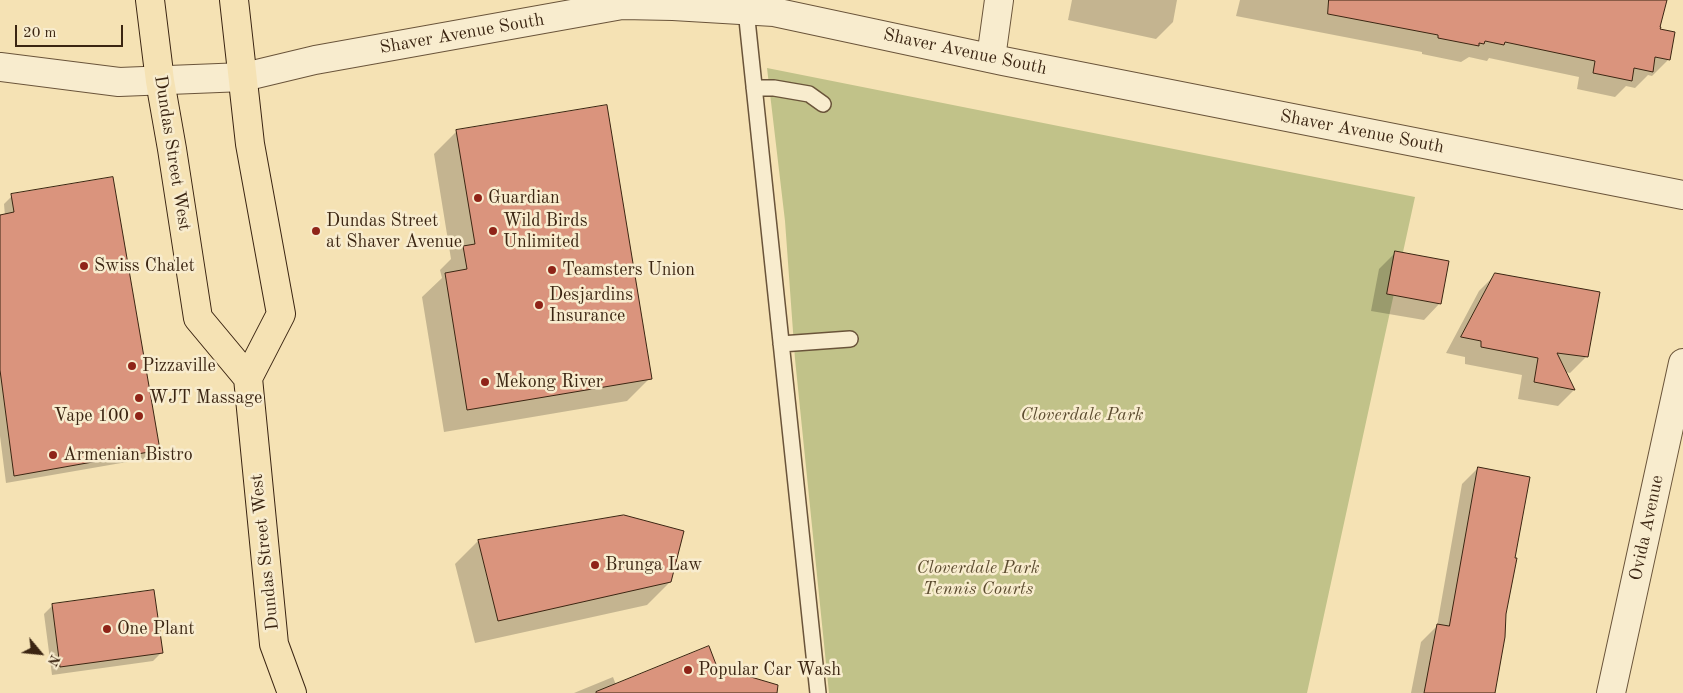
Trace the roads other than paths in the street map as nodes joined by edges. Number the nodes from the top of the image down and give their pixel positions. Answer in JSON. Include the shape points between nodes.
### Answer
{"nodes":[{"id":1,"x":150,"y":0,"type":"edge"},
{"id":2,"x":234,"y":0,"type":"edge"},
{"id":3,"x":999,"y":0,"type":"edge"},
{"id":4,"x":746,"y":10,"type":"junction"},
{"id":5,"x":991,"y":58,"type":"junction"},
{"id":6,"x":0,"y":67,"type":"edge"},
{"id":7,"x":244,"y":77,"type":"junction"},
{"id":8,"x":160,"y":81,"type":"junction"},
{"id":9,"x":754,"y":88,"type":"junction"},
{"id":10,"x":823,"y":104,"type":"dead end"},
{"id":11,"x":1683,"y":195,"type":"edge"},
{"id":12,"x":850,"y":339,"type":"dead end"},
{"id":13,"x":780,"y":344,"type":"junction"},
{"id":14,"x":1683,"y":363,"type":"edge"},
{"id":15,"x":248,"y":378,"type":"junction"},
{"id":16,"x":292,"y":693,"type":"edge"},
{"id":17,"x":818,"y":693,"type":"edge"},
{"id":18,"x":1611,"y":693,"type":"edge"}],
"edges":[{"from":1,"to":8,"type":"main road","name":"Dundas Street West"},
{"from":2,"to":7,"type":"main road"},
{"from":3,"to":5,"type":"street"},
{"from":4,"to":5,"type":"street","name":"Shaver Avenue South","via":[[774,12]]},
{"from":4,"to":7,"type":"street","name":"Shaver Avenue South","via":[[622,5],[325,59]]},
{"from":4,"to":9,"type":"lane"},
{"from":5,"to":11,"type":"street","name":"Shaver Avenue South"},
{"from":6,"to":8,"type":"street","name":"Shaver Avenue South","via":[[119,82]]},
{"from":7,"to":8,"type":"street","name":"Shaver Avenue South"},
{"from":7,"to":15,"type":"main road","via":[[250,144],[281,314]]},
{"from":8,"to":15,"type":"main road","name":"Dundas Street West","via":[[198,318]]},
{"from":9,"to":10,"type":"lane","via":[[808,94]]},
{"from":9,"to":13,"type":"lane"},
{"from":12,"to":13,"type":"lane"},
{"from":13,"to":17,"type":"lane"},
{"from":14,"to":18,"type":"street","name":"Ovida Avenue"},
{"from":15,"to":16,"type":"main road","name":"Dundas Street West","via":[[274,644]]}]}
